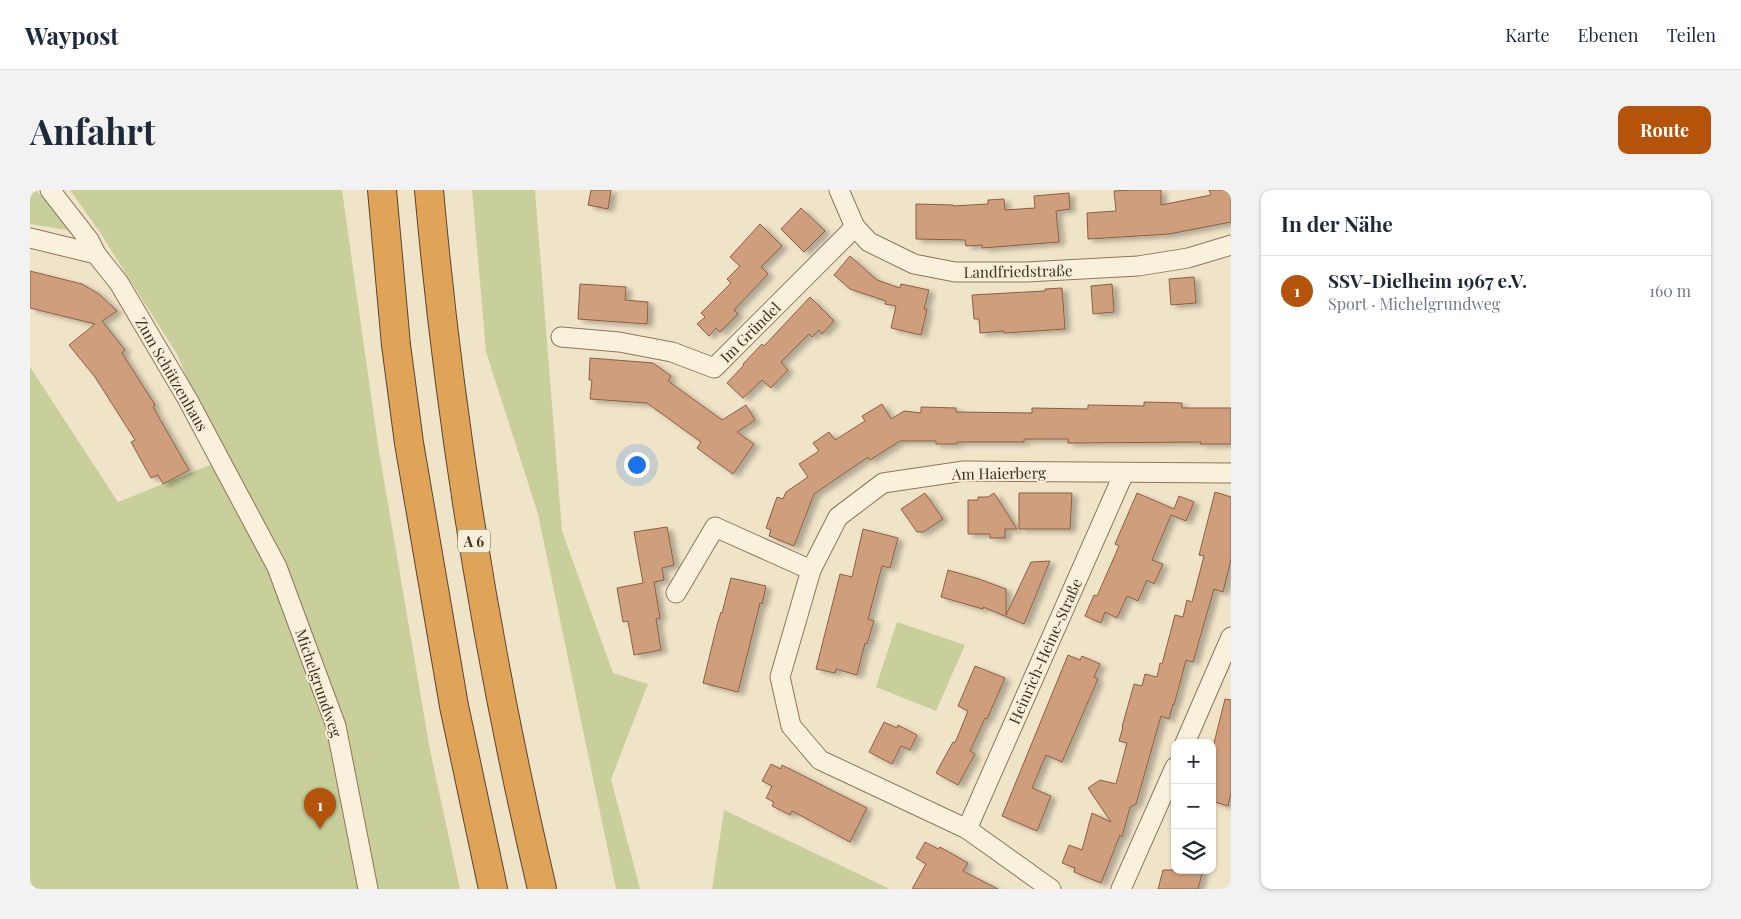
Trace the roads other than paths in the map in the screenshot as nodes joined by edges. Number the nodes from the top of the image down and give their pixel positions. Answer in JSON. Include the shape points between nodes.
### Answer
{"nodes":[{"id":1,"x":50,"y":190,"type":"edge"},
{"id":2,"x":382,"y":190,"type":"edge"},
{"id":3,"x":429,"y":190,"type":"edge"},
{"id":4,"x":840,"y":190,"type":"edge"},
{"id":5,"x":855,"y":227,"type":"junction"},
{"id":6,"x":30,"y":238,"type":"edge"},
{"id":7,"x":1231,"y":246,"type":"edge"},
{"id":8,"x":96,"y":254,"type":"junction"},
{"id":9,"x":561,"y":337,"type":"dead end"},
{"id":10,"x":1124,"y":472,"type":"junction"},
{"id":11,"x":1231,"y":473,"type":"edge"},
{"id":12,"x":278,"y":567,"type":"joint"},
{"id":13,"x":811,"y":570,"type":"junction"},
{"id":14,"x":676,"y":592,"type":"dead end"},
{"id":15,"x":1231,"y":638,"type":"edge"},
{"id":16,"x":1187,"y":739,"type":"edge"},
{"id":17,"x":1171,"y":776,"type":"edge"},
{"id":18,"x":967,"y":829,"type":"junction"},
{"id":19,"x":368,"y":889,"type":"edge"},
{"id":20,"x":493,"y":889,"type":"edge"},
{"id":21,"x":542,"y":889,"type":"edge"},
{"id":22,"x":1051,"y":889,"type":"edge"},
{"id":23,"x":1121,"y":889,"type":"edge"}],
"edges":[{"from":1,"to":8,"type":"street","name":"Zum Schützenhaus"},
{"from":2,"to":20,"type":"highway","via":[[409,444],[454,706]]},
{"from":3,"to":21,"type":"highway","number":"A 6","via":[[445,342],[478,571]]},
{"from":4,"to":5,"type":"street","name":"Landfriedstraße"},
{"from":5,"to":7,"type":"street","name":"Landfriedstraße","via":[[869,242],[914,264],[955,272],[1138,266],[1188,258]]},
{"from":5,"to":9,"type":"street","name":"Im Gründel","via":[[714,368],[672,352],[619,342]]},
{"from":6,"to":8,"type":"street"},
{"from":8,"to":12,"type":"street","name":"Zum Schützenhaus","via":[[119,283],[188,400]]},
{"from":10,"to":11,"type":"street","name":"Am Haierberg"},
{"from":10,"to":13,"type":"street","name":"Am Haierberg","via":[[964,471],[883,483],[838,518]]},
{"from":10,"to":18,"type":"street","name":"Heinrich-Heine-Straße"},
{"from":12,"to":19,"type":"street","name":"Michelgrundweg","via":[[336,726]]},
{"from":13,"to":14,"type":"street","via":[[715,527]]},
{"from":13,"to":18,"type":"street","name":"Am Haierberg","via":[[780,678],[791,726],[820,760]]},
{"from":15,"to":16,"type":"street"},
{"from":17,"to":23,"type":"street"},
{"from":18,"to":22,"type":"street","name":"Am Haierberg"}]}
